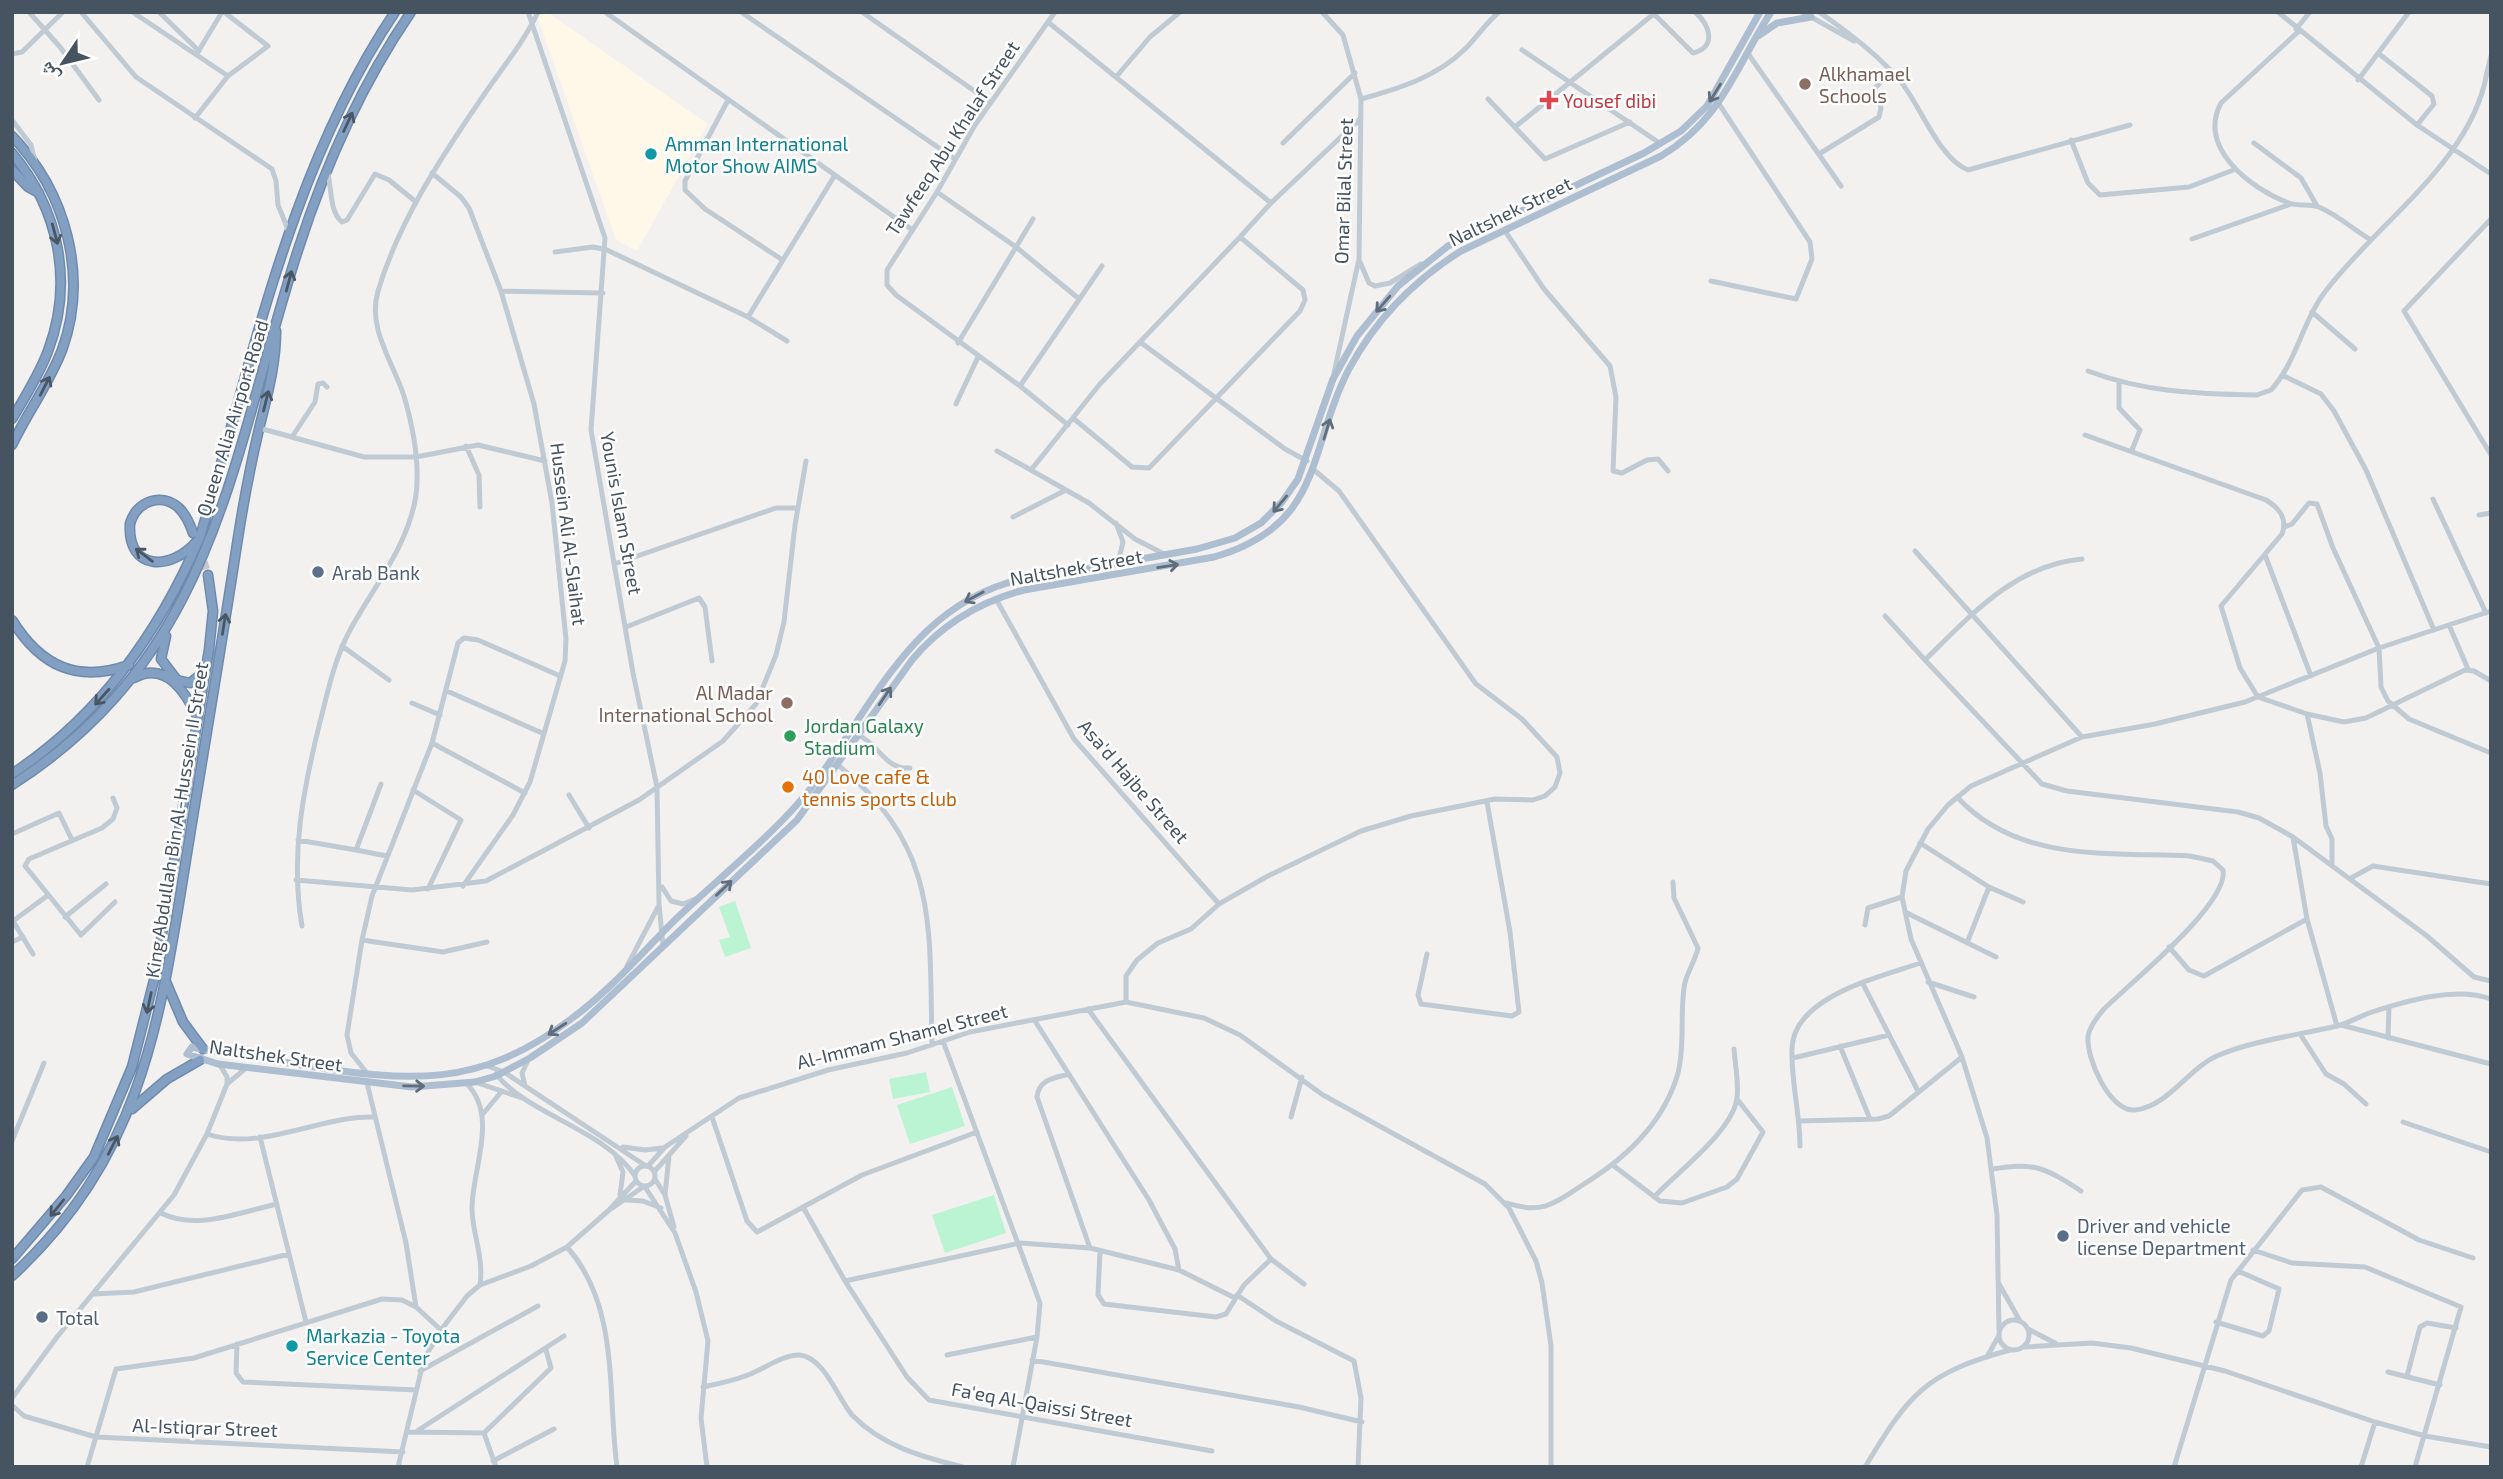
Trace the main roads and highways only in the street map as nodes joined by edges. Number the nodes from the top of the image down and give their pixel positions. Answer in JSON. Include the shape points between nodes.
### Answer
{"nodes":[{"id":1,"x":395,"y":12,"type":"edge"},
{"id":2,"x":411,"y":12,"type":"edge"},
{"id":3,"x":1753,"y":12,"type":"edge"},
{"id":4,"x":1760,"y":12,"type":"edge"},
{"id":5,"x":1771,"y":12,"type":"edge"},
{"id":6,"x":1811,"y":17,"type":"road end"},
{"id":7,"x":1750,"y":29,"type":"junction"},
{"id":8,"x":1755,"y":38,"type":"junction"},
{"id":9,"x":12,"y":136,"type":"edge"},
{"id":10,"x":12,"y":153,"type":"edge"},
{"id":11,"x":12,"y":170,"type":"edge"},
{"id":12,"x":39,"y":193,"type":"junction"},
{"id":13,"x":276,"y":331,"type":"junction"},
{"id":14,"x":53,"y":336,"type":"junction"},
{"id":15,"x":64,"y":344,"type":"junction"},
{"id":16,"x":12,"y":419,"type":"edge"},
{"id":17,"x":12,"y":446,"type":"edge"},
{"id":18,"x":197,"y":535,"type":"junction"},
{"id":19,"x":1099,"y":567,"type":"junction"},
{"id":20,"x":208,"y":575,"type":"tunnel mouth"},
{"id":21,"x":1100,"y":577,"type":"junction"},
{"id":22,"x":12,"y":620,"type":"edge"},
{"id":23,"x":171,"y":623,"type":"junction"},
{"id":24,"x":130,"y":664,"type":"junction"},
{"id":25,"x":205,"y":671,"type":"junction"},
{"id":26,"x":131,"y":680,"type":"junction"},
{"id":27,"x":198,"y":718,"type":"junction"},
{"id":28,"x":12,"y":774,"type":"edge"},
{"id":29,"x":12,"y":785,"type":"edge"},
{"id":30,"x":166,"y":981,"type":"junction"},
{"id":31,"x":203,"y":1049,"type":"junction"},
{"id":32,"x":200,"y":1060,"type":"junction"},
{"id":33,"x":499,"y":1069,"type":"junction"},
{"id":34,"x":368,"y":1079,"type":"junction"},
{"id":35,"x":128,"y":1113,"type":"junction"},
{"id":36,"x":12,"y":1259,"type":"edge"},
{"id":37,"x":12,"y":1276,"type":"edge"}],
"edges":[{"from":1,"to":18,"type":"highway","name":"Queen Alia Airport Road","via":[[348,89],[295,215]]},
{"from":13,"to":2,"type":"highway","name":"Queen Alia Airport Road","one_way":true,"via":[[297,252],[327,170],[375,69]]},
{"from":3,"to":7,"type":"main road"},
{"from":4,"to":7,"type":"main road","name":"Naltshek Street"},
{"from":5,"to":8,"type":"main road","name":"Naltshek Street"},
{"from":6,"to":8,"type":"main road","via":[[1777,23]]},
{"from":7,"to":19,"type":"main road","name":"Naltshek Street","one_way":true,"via":[[1707,106],[1681,131],[1457,241],[1424,262],[1368,321],[1333,379],[1307,461],[1290,492],[1261,523],[1220,543]]},
{"from":21,"to":8,"type":"main road","name":"Naltshek Street","one_way":true,"via":[[1197,561],[1252,541],[1289,510],[1314,470],[1345,379],[1384,316],[1436,267],[1461,251],[1675,148],[1701,127],[1719,104]]},
{"from":9,"to":15,"type":"highway","via":[[36,165],[61,211],[71,253],[72,302]]},
{"from":10,"to":12,"type":"highway"},
{"from":11,"to":12,"type":"highway"},
{"from":12,"to":14,"type":"highway","one_way":true,"via":[[53,226],[61,269]]},
{"from":13,"to":23,"type":"highway","name":"Queen Alia Airport Road","via":[[218,520]]},
{"from":30,"to":13,"type":"highway","name":"King Abdullah Bin Al-Hussein II Street","one_way":true,"via":[[259,428],[272,377]]},
{"from":14,"to":15,"type":"highway"},
{"from":14,"to":16,"type":"highway"},
{"from":17,"to":15,"type":"highway","one_way":true},
{"from":18,"to":18,"type":"highway","one_way":true,"via":[[179,557],[156,563],[134,547],[130,524],[139,507],[165,500],[183,512]]},
{"from":18,"to":24,"type":"highway","name":"Queen Alia Airport Road","via":[[158,624]]},
{"from":19,"to":21,"type":"main road"},
{"from":19,"to":33,"type":"main road","name":"Naltshek Street","one_way":true,"via":[[992,588],[935,623],[886,677],[802,799],[570,1021]]},
{"from":20,"to":25,"type":"highway","name":"King Abdullah Bin Al-Hussein II Street","via":[[212,618]]},
{"from":33,"to":21,"type":"main road","name":"Naltshek Street","one_way":true,"via":[[530,1058],[582,1023],[797,820],[920,650],[963,615],[996,598]]},
{"from":22,"to":24,"type":"highway","via":[[31,644],[67,669],[96,674]]},
{"from":23,"to":25,"type":"highway","via":[[161,650],[165,667],[188,684]]},
{"from":23,"to":26,"type":"highway","name":"Queen Alia Airport Road"},
{"from":24,"to":28,"type":"highway","name":"Queen Alia Airport Road","one_way":true,"via":[[64,735]]},
{"from":25,"to":27,"type":"highway","name":"King Abdullah Bin Al-Hussein II Street"},
{"from":26,"to":27,"type":"highway","via":[[149,671],[162,674],[186,695]]},
{"from":26,"to":29,"type":"highway","name":"Queen Alia Airport Road","via":[[74,739]]},
{"from":27,"to":36,"type":"highway","name":"King Abdullah Bin Al-Hussein II Street","one_way":true,"via":[[155,976],[132,1067],[94,1157],[60,1205]]},
{"from":30,"to":31,"type":"highway","via":[[183,1022]]},
{"from":30,"to":35,"type":"highway","name":"King Abdullah Bin Al-Hussein II Street","via":[[147,1061]]},
{"from":31,"to":32,"type":"main road","name":"Naltshek Street","via":[[192,1046],[186,1051]]},
{"from":31,"to":34,"type":"main road","name":"Naltshek Street"},
{"from":32,"to":34,"type":"main road","name":"Naltshek Street"},
{"from":32,"to":35,"type":"highway","via":[[156,1086]]},
{"from":33,"to":34,"type":"main road","name":"Naltshek Street","via":[[487,1066],[445,1076]]},
{"from":34,"to":33,"type":"main road","name":"Naltshek Street","one_way":true,"via":[[412,1087],[466,1083]]},
{"from":37,"to":35,"type":"highway","name":"King Abdullah Bin Al-Hussein II Street","one_way":true,"via":[[41,1250],[78,1202]]}]}
